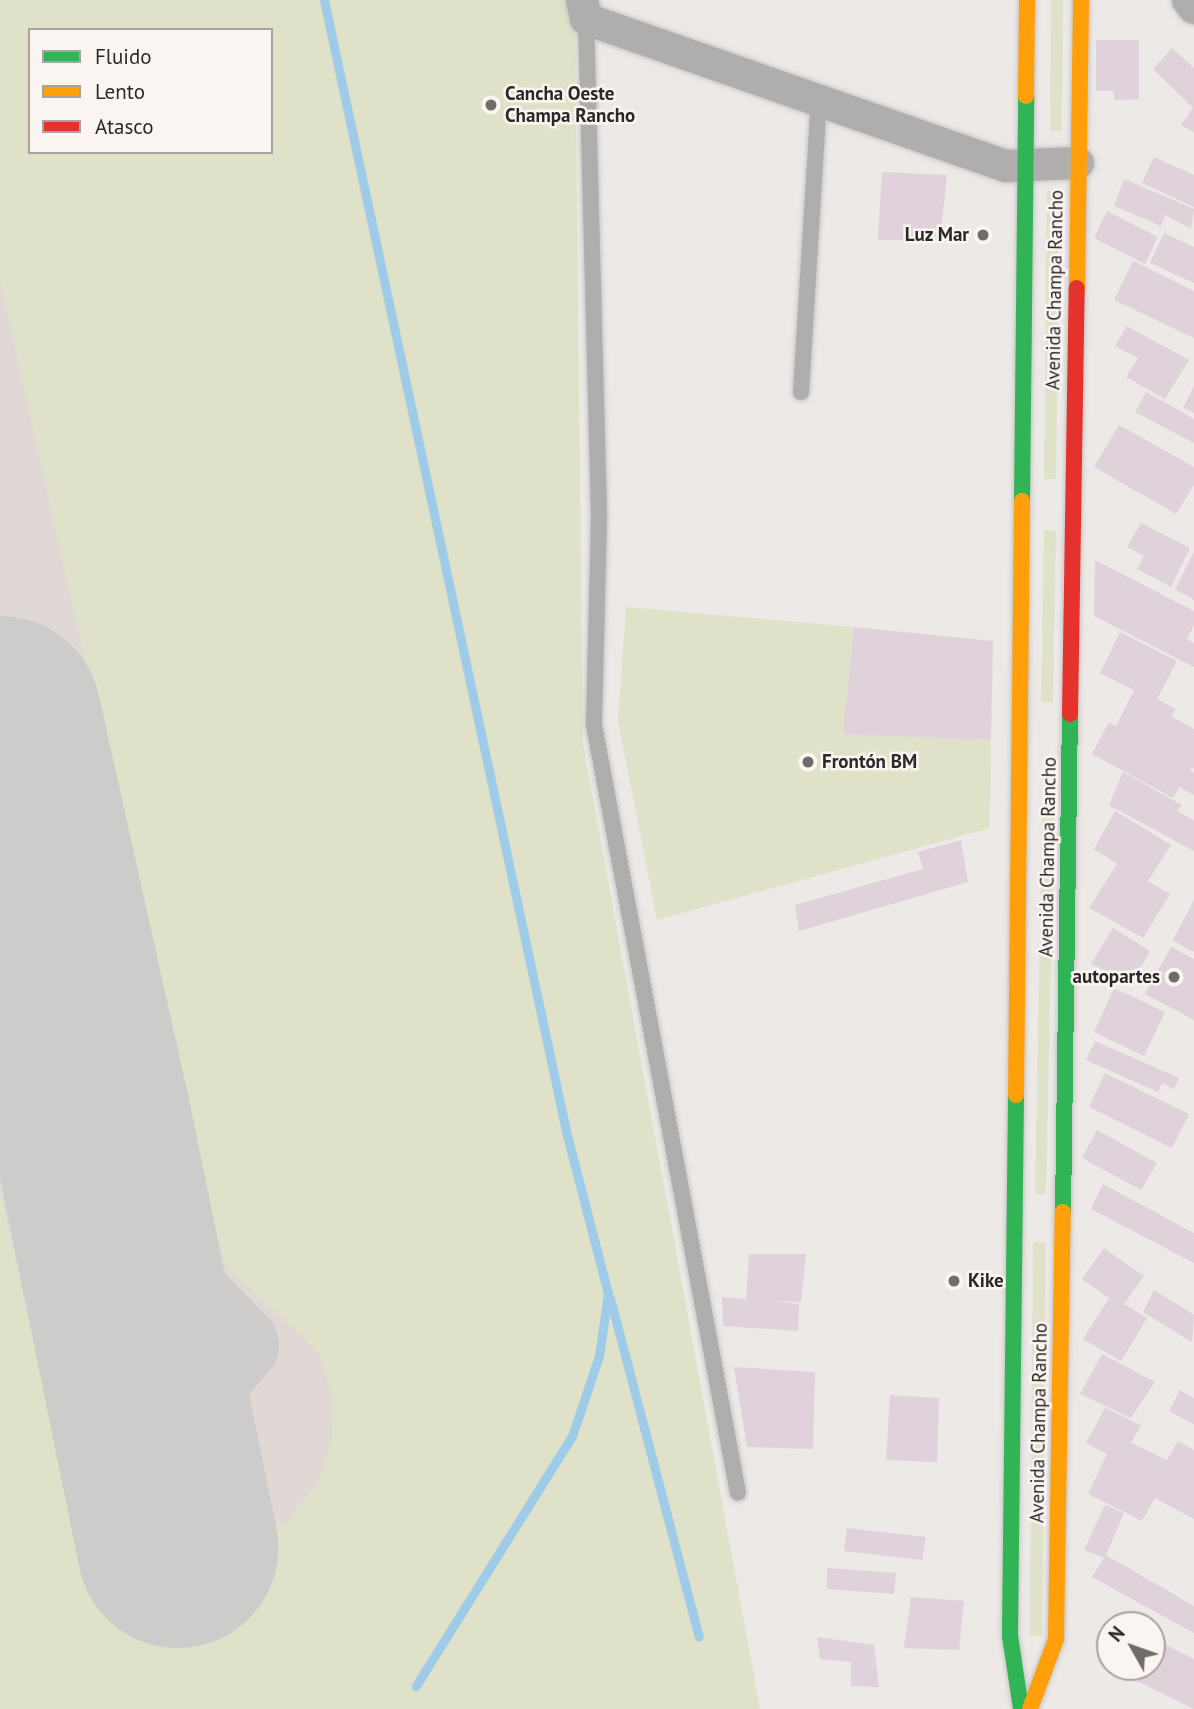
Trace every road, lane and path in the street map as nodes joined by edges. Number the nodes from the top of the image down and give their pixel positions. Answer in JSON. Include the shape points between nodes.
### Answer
{"nodes":[{"id":1,"x":1027,"y":0,"type":"edge"},
{"id":2,"x":1081,"y":0,"type":"edge"},
{"id":3,"x":1188,"y":0,"type":"edge"},
{"id":4,"x":1194,"y":8,"type":"edge"},
{"id":5,"x":584,"y":10,"type":"edge"},
{"id":6,"x":819,"y":101,"type":"junction"},
{"id":7,"x":1078,"y":163,"type":"junction"},
{"id":8,"x":1024,"y":167,"type":"junction"},
{"id":9,"x":801,"y":392,"type":"dead end"},
{"id":10,"x":1033,"y":768,"type":"junction"},
{"id":11,"x":1070,"y":769,"type":"junction"},
{"id":12,"x":1064,"y":1217,"type":"junction"},
{"id":13,"x":1028,"y":1219,"type":"junction"},
{"id":14,"x":738,"y":1493,"type":"dead end"},
{"id":15,"x":1021,"y":1709,"type":"edge"},
{"id":16,"x":1030,"y":1709,"type":"edge"}],
"edges":[{"from":1,"to":8,"type":"main road","name":"Avenida Champa Rancho"},
{"from":2,"to":7,"type":"main road","name":"Avenida Champa Rancho"},
{"from":3,"to":4,"type":"street"},
{"from":5,"to":6,"type":"street"},
{"from":5,"to":14,"type":"lane","via":[[592,120],[599,517],[594,725]]},
{"from":6,"to":8,"type":"street","via":[[1006,166]]},
{"from":6,"to":9,"type":"lane"},
{"from":7,"to":8,"type":"street"},
{"from":7,"to":11,"type":"main road","name":"Avenida Champa Rancho","via":[[1067,507]]},
{"from":8,"to":10,"type":"main road","name":"Avenida Champa Rancho"},
{"from":10,"to":11,"type":"main road"},
{"from":10,"to":13,"type":"main road","name":"Avenida Champa Rancho"},
{"from":11,"to":12,"type":"main road","name":"Avenida Champa Rancho"},
{"from":12,"to":13,"type":"main road"},
{"from":12,"to":16,"type":"main road","name":"Avenida Champa Rancho","via":[[1056,1639]]},
{"from":13,"to":15,"type":"main road","name":"Avenida Champa Rancho","via":[[1010,1636]]}]}
